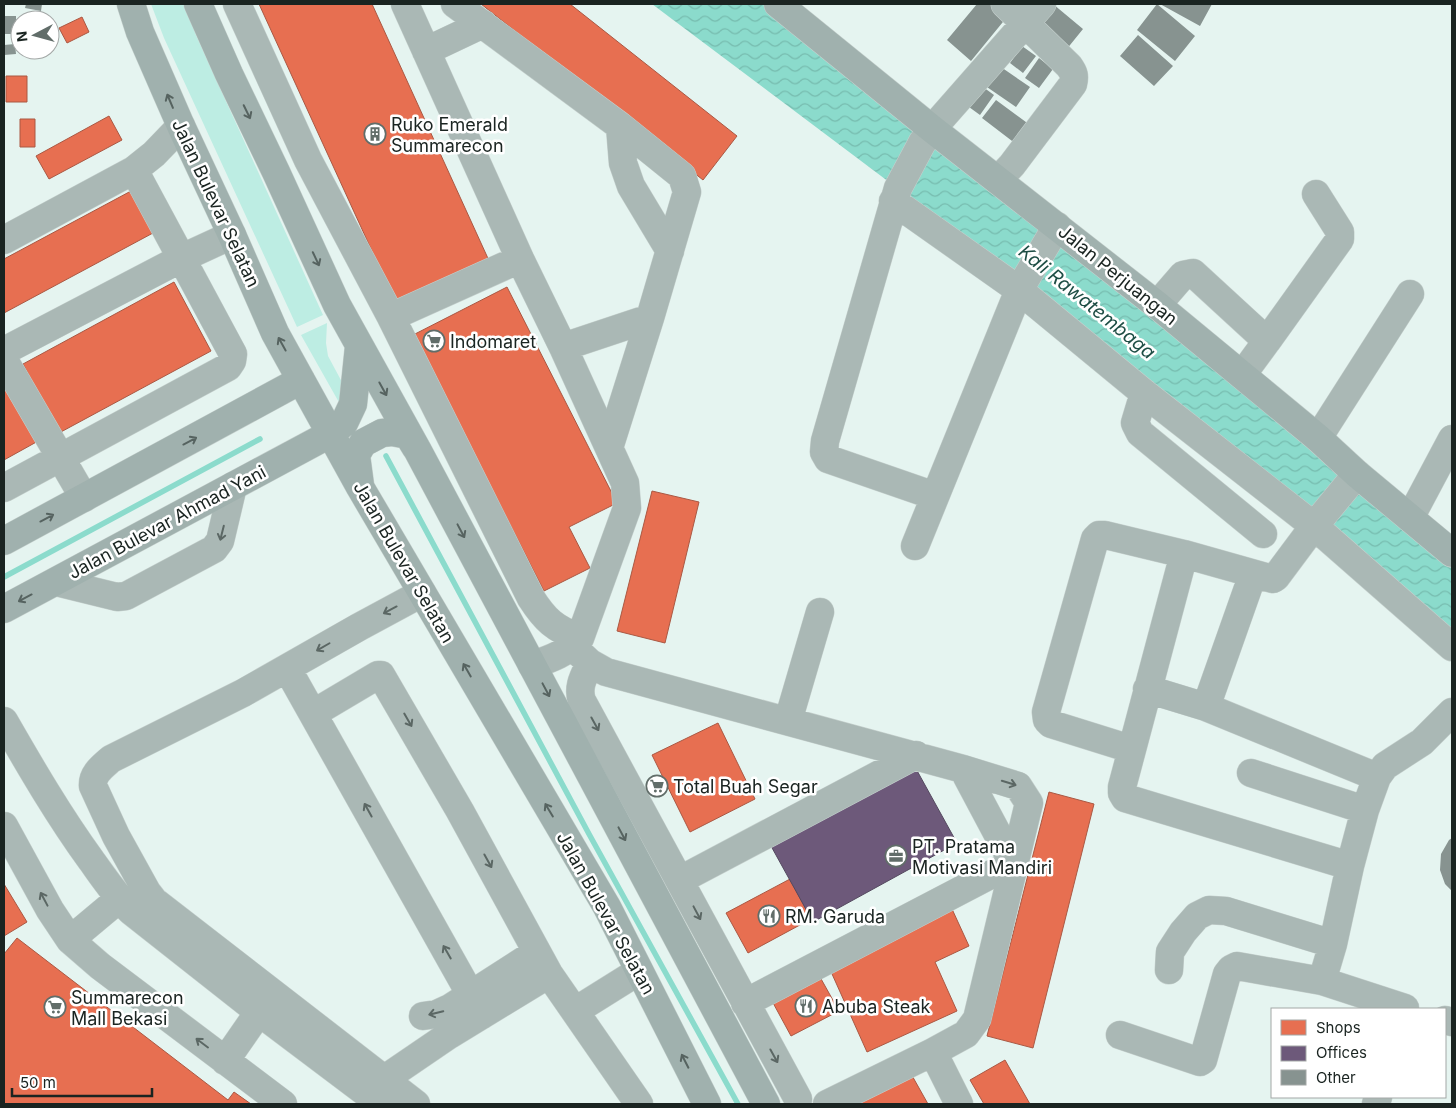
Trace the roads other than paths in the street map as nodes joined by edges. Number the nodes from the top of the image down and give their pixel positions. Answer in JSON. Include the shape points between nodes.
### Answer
{"nodes":[{"id":1,"x":131,"y":4,"type":"edge"},
{"id":2,"x":198,"y":4,"type":"edge"},
{"id":3,"x":405,"y":4,"type":"edge"},
{"id":4,"x":456,"y":4,"type":"edge"},
{"id":5,"x":1005,"y":4,"type":"edge"},
{"id":6,"x":1042,"y":4,"type":"edge"},
{"id":7,"x":787,"y":7,"type":"edge"},
{"id":8,"x":240,"y":11,"type":"edge"},
{"id":9,"x":483,"y":24,"type":"junction"},
{"id":10,"x":1025,"y":25,"type":"junction"},
{"id":11,"x":426,"y":51,"type":"junction"},
{"id":12,"x":229,"y":74,"type":"junction"},
{"id":13,"x":181,"y":126,"type":"junction"},
{"id":14,"x":620,"y":126,"type":"junction"},
{"id":15,"x":295,"y":131,"type":"junction"},
{"id":16,"x":927,"y":136,"type":"junction"},
{"id":17,"x":308,"y":160,"type":"junction"},
{"id":18,"x":134,"y":170,"type":"junction"},
{"id":19,"x":276,"y":172,"type":"junction"},
{"id":20,"x":998,"y":180,"type":"junction"},
{"id":21,"x":1316,"y":194,"type":"dead end"},
{"id":22,"x":895,"y":195,"type":"junction"},
{"id":23,"x":293,"y":208,"type":"junction"},
{"id":24,"x":1052,"y":234,"type":"junction"},
{"id":25,"x":232,"y":235,"type":"junction"},
{"id":26,"x":4,"y":240,"type":"edge"},
{"id":27,"x":670,"y":251,"type":"junction"},
{"id":28,"x":182,"y":258,"type":"junction"},
{"id":29,"x":520,"y":259,"type":"junction"},
{"id":30,"x":1023,"y":284,"type":"junction"},
{"id":31,"x":1410,"y":294,"type":"dead end"},
{"id":32,"x":1157,"y":305,"type":"junction"},
{"id":33,"x":391,"y":317,"type":"junction"},
{"id":34,"x":650,"y":318,"type":"junction"},
{"id":35,"x":1267,"y":341,"type":"junction"},
{"id":36,"x":359,"y":346,"type":"junction"},
{"id":37,"x":563,"y":347,"type":"junction"},
{"id":38,"x":4,"y":351,"type":"edge"},
{"id":39,"x":4,"y":360,"type":"edge"},
{"id":40,"x":1242,"y":374,"type":"junction"},
{"id":41,"x":301,"y":380,"type":"junction"},
{"id":42,"x":1144,"y":393,"type":"junction"},
{"id":43,"x":269,"y":398,"type":"junction"},
{"id":44,"x":330,"y":434,"type":"junction"},
{"id":45,"x":1318,"y":438,"type":"junction"},
{"id":46,"x":1452,"y":439,"type":"edge"},
{"id":47,"x":306,"y":447,"type":"junction"},
{"id":48,"x":610,"y":448,"type":"junction"},
{"id":49,"x":418,"y":451,"type":"junction"},
{"id":50,"x":61,"y":458,"type":"junction"},
{"id":51,"x":1352,"y":479,"type":"junction"},
{"id":52,"x":233,"y":486,"type":"junction"},
{"id":53,"x":360,"y":487,"type":"junction"},
{"id":54,"x":4,"y":488,"type":"edge"},
{"id":55,"x":935,"y":496,"type":"junction"},
{"id":56,"x":84,"y":498,"type":"junction"},
{"id":57,"x":1410,"y":518,"type":"junction"},
{"id":58,"x":1316,"y":523,"type":"junction"},
{"id":59,"x":1263,"y":534,"type":"dead end"},
{"id":60,"x":4,"y":540,"type":"edge"},
{"id":61,"x":915,"y":546,"type":"dead end"},
{"id":62,"x":1452,"y":553,"type":"edge"},
{"id":63,"x":1184,"y":554,"type":"junction"},
{"id":64,"x":1253,"y":574,"type":"junction"},
{"id":65,"x":56,"y":582,"type":"junction"},
{"id":66,"x":422,"y":593,"type":"junction"},
{"id":67,"x":4,"y":609,"type":"edge"},
{"id":68,"x":820,"y":612,"type":"dead end"},
{"id":69,"x":1452,"y":647,"type":"edge"},
{"id":70,"x":581,"y":649,"type":"junction"},
{"id":71,"x":532,"y":665,"type":"junction"},
{"id":72,"x":287,"y":668,"type":"junction"},
{"id":73,"x":1147,"y":689,"type":"junction"},
{"id":74,"x":1206,"y":707,"type":"junction"},
{"id":75,"x":1452,"y":712,"type":"edge"},
{"id":76,"x":314,"y":713,"type":"junction"},
{"id":77,"x":4,"y":721,"type":"edge"},
{"id":78,"x":788,"y":721,"type":"junction"},
{"id":79,"x":1131,"y":749,"type":"junction"},
{"id":80,"x":916,"y":755,"type":"junction"},
{"id":81,"x":963,"y":769,"type":"junction"},
{"id":82,"x":1251,"y":773,"type":"dead end"},
{"id":83,"x":1377,"y":777,"type":"junction"},
{"id":84,"x":1365,"y":810,"type":"junction"},
{"id":85,"x":4,"y":826,"type":"edge"},
{"id":86,"x":1013,"y":863,"type":"junction"},
{"id":87,"x":1350,"y":866,"type":"junction"},
{"id":88,"x":680,"y":880,"type":"junction"},
{"id":89,"x":119,"y":898,"type":"junction"},
{"id":90,"x":169,"y":926,"type":"junction"},
{"id":91,"x":70,"y":940,"type":"junction"},
{"id":92,"x":1333,"y":944,"type":"junction"},
{"id":93,"x":543,"y":963,"type":"junction"},
{"id":94,"x":1169,"y":970,"type":"dead end"},
{"id":95,"x":638,"y":971,"type":"junction"},
{"id":96,"x":1322,"y":981,"type":"junction"},
{"id":97,"x":744,"y":1003,"type":"junction"},
{"id":98,"x":477,"y":1004,"type":"junction"},
{"id":99,"x":1404,"y":1008,"type":"edge"},
{"id":100,"x":575,"y":1011,"type":"junction"},
{"id":101,"x":259,"y":1012,"type":"junction"},
{"id":102,"x":423,"y":1016,"type":"dead end"},
{"id":103,"x":1120,"y":1035,"type":"dead end"},
{"id":104,"x":315,"y":1040,"type":"junction"},
{"id":105,"x":932,"y":1052,"type":"junction"},
{"id":106,"x":226,"y":1061,"type":"junction"},
{"id":107,"x":382,"y":1092,"type":"edge"},
{"id":108,"x":798,"y":1099,"type":"dead end"},
{"id":109,"x":283,"y":1104,"type":"edge"},
{"id":110,"x":416,"y":1104,"type":"edge"},
{"id":111,"x":639,"y":1104,"type":"edge"},
{"id":112,"x":707,"y":1104,"type":"edge"},
{"id":113,"x":766,"y":1104,"type":"edge"},
{"id":114,"x":827,"y":1104,"type":"edge"},
{"id":115,"x":959,"y":1104,"type":"edge"}],
"edges":[{"from":13,"to":1,"type":"main road","name":"Jalan Bulevar Selatan","one_way":true},
{"from":2,"to":12,"type":"main road"},
{"from":3,"to":11,"type":"street"},
{"from":4,"to":9,"type":"street"},
{"from":5,"to":10,"type":"street"},
{"from":6,"to":10,"type":"street"},
{"from":7,"to":16,"type":"main road","name":"Jalan Perjuangan"},
{"from":8,"to":12,"type":"street"},
{"from":8,"to":15,"type":"street"},
{"from":9,"to":11,"type":"street"},
{"from":9,"to":14,"type":"street"},
{"from":10,"to":16,"type":"street"},
{"from":10,"to":20,"type":"street","via":[[1074,72],[1073,84]]},
{"from":11,"to":29,"type":"street"},
{"from":12,"to":19,"type":"main road","one_way":true},
{"from":13,"to":18,"type":"street"},
{"from":13,"to":25,"type":"main road","name":"Jalan Bulevar Selatan"},
{"from":14,"to":27,"type":"street","via":[[624,163],[631,186]]},
{"from":14,"to":27,"type":"street","via":[[682,176],[687,192]]},
{"from":15,"to":17,"type":"street"},
{"from":15,"to":19,"type":"street"},
{"from":16,"to":20,"type":"main road","name":"Jalan Perjuangan"},
{"from":16,"to":22,"type":"street"},
{"from":17,"to":23,"type":"street"},
{"from":17,"to":33,"type":"street"},
{"from":18,"to":26,"type":"street"},
{"from":18,"to":28,"type":"street"},
{"from":19,"to":23,"type":"main road"},
{"from":20,"to":24,"type":"main road","name":"Jalan Perjuangan"},
{"from":21,"to":35,"type":"street","via":[[1340,232],[1340,239]]},
{"from":22,"to":30,"type":"street"},
{"from":22,"to":55,"type":"street","via":[[824,452],[828,459]]},
{"from":23,"to":36,"type":"main road","one_way":true},
{"from":24,"to":30,"type":"street"},
{"from":24,"to":32,"type":"main road","name":"Jalan Perjuangan"},
{"from":25,"to":28,"type":"street"},
{"from":41,"to":25,"type":"main road","name":"Jalan Bulevar Selatan","one_way":true,"via":[[275,333]]},
{"from":27,"to":34,"type":"street"},
{"from":28,"to":38,"type":"street"},
{"from":28,"to":50,"type":"street","via":[[233,354],[230,366]]},
{"from":29,"to":33,"type":"street"},
{"from":29,"to":37,"type":"street"},
{"from":30,"to":42,"type":"street"},
{"from":30,"to":55,"type":"street"},
{"from":31,"to":45,"type":"street"},
{"from":32,"to":35,"type":"street","via":[[1183,275],[1193,273]]},
{"from":32,"to":40,"type":"main road","name":"Jalan Perjuangan"},
{"from":33,"to":70,"type":"street","via":[[531,598],[548,622]]},
{"from":34,"to":37,"type":"street"},
{"from":34,"to":48,"type":"street"},
{"from":35,"to":40,"type":"street"},
{"from":36,"to":44,"type":"main road","name":"Jalan Bulevar Ahmad Yani","via":[[353,404],[344,423]]},
{"from":36,"to":49,"type":"main road","one_way":true},
{"from":37,"to":48,"type":"street"},
{"from":39,"to":50,"type":"street"},
{"from":40,"to":45,"type":"main road","name":"Jalan Perjuangan"},
{"from":41,"to":43,"type":"main road"},
{"from":41,"to":44,"type":"main road","name":"Jalan Bulevar Selatan"},
{"from":42,"to":58,"type":"street"},
{"from":42,"to":59,"type":"street","via":[[1135,423],[1140,433]]},
{"from":43,"to":47,"type":"main road","via":[[281,396],[292,401],[304,418]]},
{"from":56,"to":43,"type":"main road","one_way":true},
{"from":44,"to":47,"type":"main road","name":"Jalan Bulevar Ahmad Yani"},
{"from":44,"to":53,"type":"main road","name":"Jalan Bulevar Selatan"},
{"from":45,"to":51,"type":"main road","name":"Jalan Perjuangan"},
{"from":46,"to":57,"type":"street"},
{"from":47,"to":52,"type":"main road","name":"Jalan Bulevar Ahmad Yani"},
{"from":48,"to":70,"type":"street","via":[[625,483],[627,508]]},
{"from":49,"to":53,"type":"main road","via":[[408,435],[392,432],[382,433],[363,443],[356,456]]},
{"from":49,"to":71,"type":"main road","one_way":true},
{"from":50,"to":54,"type":"street"},
{"from":50,"to":56,"type":"street"},
{"from":51,"to":57,"type":"main road","name":"Jalan Perjuangan"},
{"from":51,"to":58,"type":"street"},
{"from":52,"to":65,"type":"main road","name":"Jalan Bulevar Ahmad Yani"},
{"from":52,"to":65,"type":"street","one_way":true,"via":[[220,541],[214,549],[126,596],[117,597]]},
{"from":53,"to":66,"type":"main road","name":"Jalan Bulevar Selatan"},
{"from":55,"to":61,"type":"street"},
{"from":60,"to":56,"type":"main road","one_way":true},
{"from":57,"to":62,"type":"main road","name":"Jalan Perjuangan"},
{"from":58,"to":64,"type":"street","via":[[1276,577]]},
{"from":58,"to":69,"type":"street"},
{"from":63,"to":64,"type":"street"},
{"from":63,"to":73,"type":"street"},
{"from":63,"to":79,"type":"street","via":[[1105,535],[1094,539],[1046,712],[1051,724]]},
{"from":64,"to":74,"type":"street"},
{"from":65,"to":67,"type":"main road","name":"Jalan Bulevar Ahmad Yani","one_way":true},
{"from":66,"to":72,"type":"street","one_way":true},
{"from":95,"to":66,"type":"main road","name":"Jalan Bulevar Selatan","one_way":true,"via":[[607,907]]},
{"from":68,"to":78,"type":"street"},
{"from":70,"to":71,"type":"street"},
{"from":70,"to":78,"type":"street","via":[[606,672]]},
{"from":70,"to":88,"type":"street","one_way":true,"via":[[582,701]]},
{"from":71,"to":113,"type":"main road","one_way":true},
{"from":72,"to":76,"type":"street"},
{"from":72,"to":90,"type":"street","via":[[111,759],[94,778],[93,786],[116,836]]},
{"from":73,"to":74,"type":"street"},
{"from":73,"to":79,"type":"street"},
{"from":74,"to":83,"type":"street"},
{"from":75,"to":83,"type":"street","via":[[1422,742],[1385,766]]},
{"from":76,"to":93,"type":"street","one_way":true,"via":[[381,675]]},
{"from":98,"to":76,"type":"street","one_way":true},
{"from":77,"to":89,"type":"street","via":[[78,842]]},
{"from":78,"to":80,"type":"street"},
{"from":79,"to":87,"type":"street","via":[[1122,787],[1125,798]]},
{"from":80,"to":81,"type":"street"},
{"from":80,"to":88,"type":"street"},
{"from":81,"to":86,"type":"street"},
{"from":81,"to":86,"type":"street","one_way":true,"via":[[1018,786],[1029,802]]},
{"from":82,"to":84,"type":"street"},
{"from":83,"to":84,"type":"street"},
{"from":84,"to":87,"type":"street"},
{"from":91,"to":85,"type":"street","one_way":true},
{"from":86,"to":97,"type":"street"},
{"from":86,"to":105,"type":"street","via":[[978,1019],[966,1034]]},
{"from":87,"to":92,"type":"street"},
{"from":88,"to":97,"type":"street","one_way":true},
{"from":89,"to":90,"type":"street","via":[[132,911]]},
{"from":89,"to":91,"type":"street"},
{"from":90,"to":101,"type":"street"},
{"from":90,"to":104,"type":"street"},
{"from":106,"to":91,"type":"street","one_way":true},
{"from":92,"to":94,"type":"street","via":[[1226,911],[1209,910],[1197,916],[1183,932],[1170,952]]},
{"from":92,"to":96,"type":"street"},
{"from":93,"to":98,"type":"street"},
{"from":93,"to":100,"type":"street"},
{"from":95,"to":100,"type":"street"},
{"from":112,"to":95,"type":"main road","name":"Jalan Bulevar Selatan","one_way":true},
{"from":96,"to":99,"type":"street"},
{"from":96,"to":103,"type":"street","via":[[1237,966],[1230,969],[1200,1062]]},
{"from":97,"to":108,"type":"street","one_way":true},
{"from":98,"to":102,"type":"street","one_way":true},
{"from":98,"to":107,"type":"street"},
{"from":100,"to":111,"type":"street"},
{"from":101,"to":104,"type":"street"},
{"from":101,"to":106,"type":"street"},
{"from":104,"to":107,"type":"street"},
{"from":105,"to":114,"type":"street"},
{"from":105,"to":115,"type":"street"},
{"from":106,"to":109,"type":"street"},
{"from":107,"to":110,"type":"street"}]}
